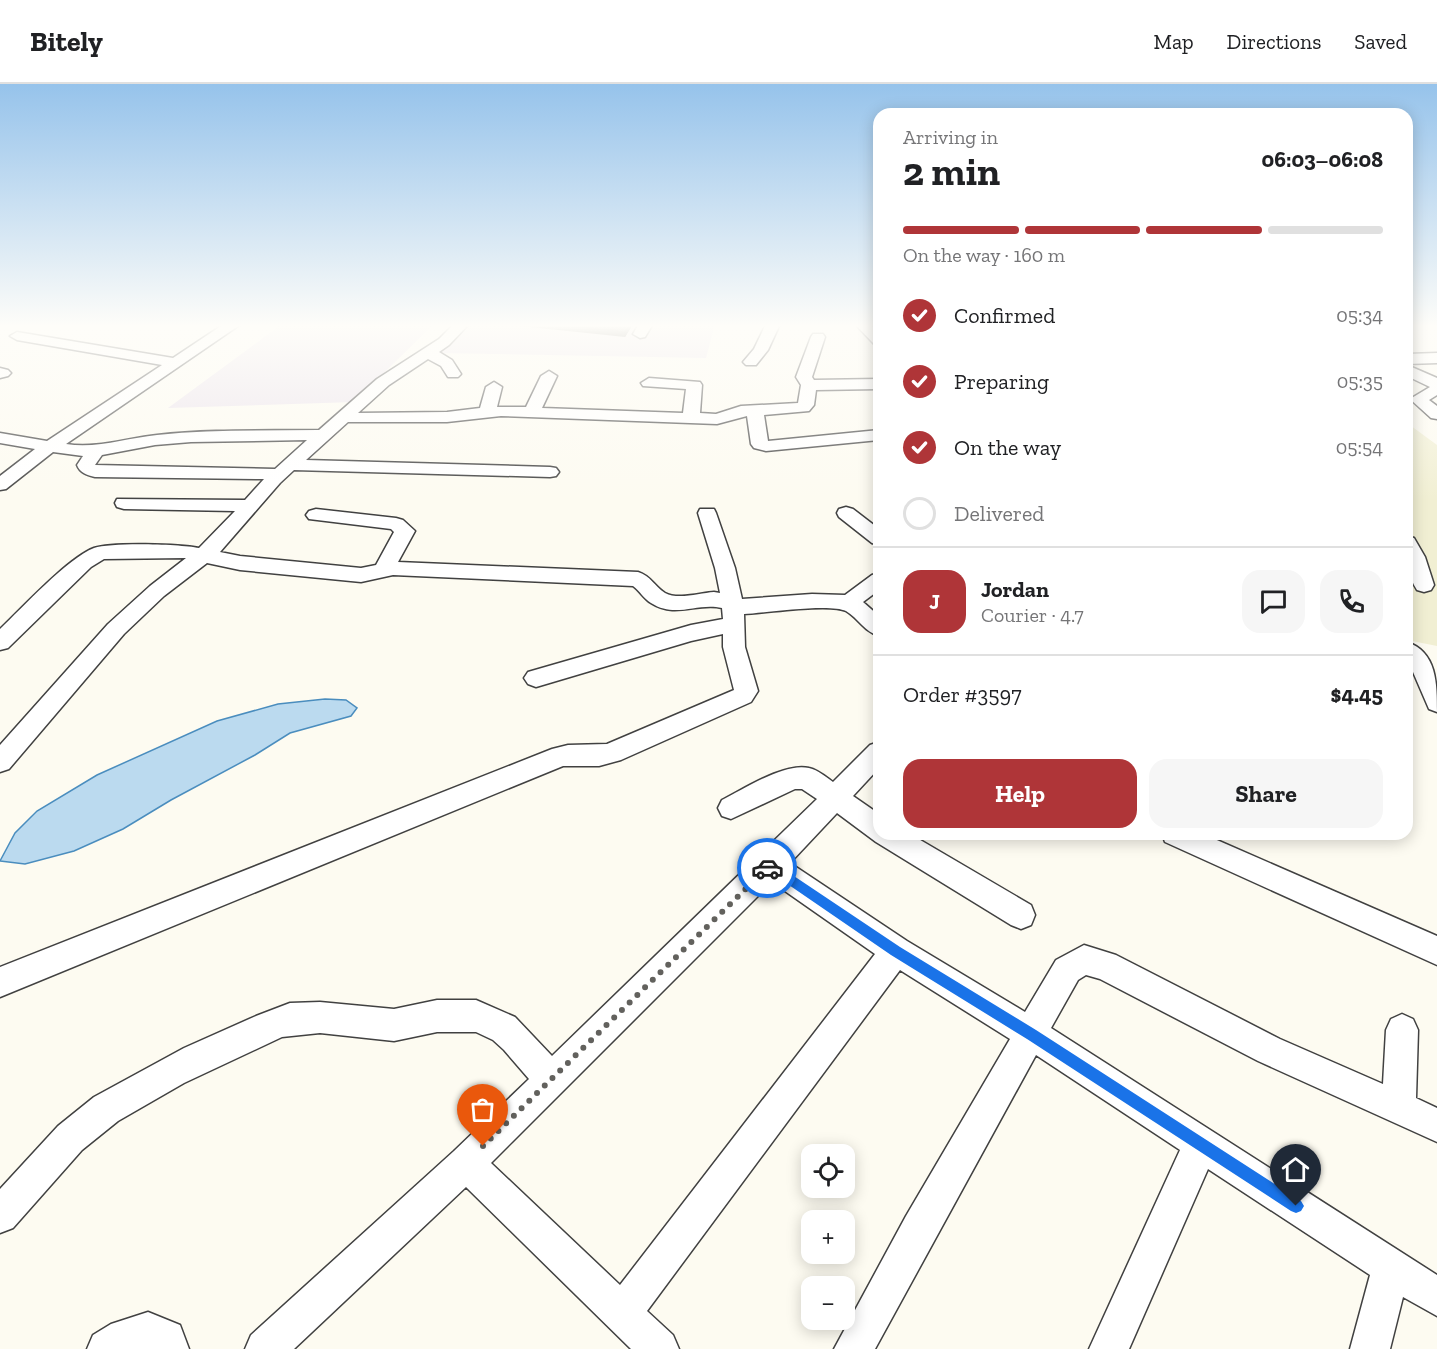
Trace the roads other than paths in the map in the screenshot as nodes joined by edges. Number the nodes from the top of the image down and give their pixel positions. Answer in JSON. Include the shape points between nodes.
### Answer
{"nodes":[{"id":1,"x":146,"y":383,"type":"edge"},
{"id":2,"x":382,"y":383,"type":"edge"},
{"id":3,"x":546,"y":383,"type":"edge"},
{"id":4,"x":649,"y":383,"type":"dead end"},
{"id":5,"x":873,"y":384,"type":"edge"},
{"id":6,"x":809,"y":385,"type":"joint"},
{"id":7,"x":1437,"y":386,"type":"edge"},
{"id":8,"x":494,"y":387,"type":"dead end"},
{"id":9,"x":755,"y":411,"type":"junction"},
{"id":10,"x":487,"y":412,"type":"junction"},
{"id":11,"x":532,"y":412,"type":"junction"},
{"id":12,"x":1437,"y":414,"type":"edge"},
{"id":13,"x":343,"y":417,"type":"junction"},
{"id":14,"x":691,"y":419,"type":"junction"},
{"id":15,"x":322,"y":435,"type":"junction"},
{"id":16,"x":873,"y":436,"type":"edge"},
{"id":17,"x":0,"y":438,"type":"edge"},
{"id":18,"x":49,"y":447,"type":"junction"},
{"id":19,"x":96,"y":451,"type":"junction"},
{"id":20,"x":285,"y":469,"type":"junction"},
{"id":21,"x":550,"y":472,"type":"dead end"},
{"id":22,"x":0,"y":485,"type":"edge"},
{"id":23,"x":124,"y":503,"type":"dead end"},
{"id":24,"x":251,"y":506,"type":"junction"},
{"id":25,"x":707,"y":513,"type":"dead end"},
{"id":26,"x":846,"y":513,"type":"dead end"},
{"id":27,"x":316,"y":515,"type":"dead end"},
{"id":28,"x":873,"y":534,"type":"edge"},
{"id":29,"x":1413,"y":553,"type":"edge"},
{"id":30,"x":204,"y":556,"type":"junction"},
{"id":31,"x":384,"y":569,"type":"junction"},
{"id":32,"x":873,"y":584,"type":"edge"},
{"id":33,"x":1424,"y":585,"type":"dead end"},
{"id":34,"x":850,"y":603,"type":"junction"},
{"id":35,"x":733,"y":615,"type":"junction"},
{"id":36,"x":873,"y":623,"type":"edge"},
{"id":37,"x":0,"y":642,"type":"edge"},
{"id":38,"x":1413,"y":655,"type":"edge"},
{"id":39,"x":537,"y":678,"type":"dead end"},
{"id":40,"x":1435,"y":694,"type":"edge"},
{"id":41,"x":873,"y":758,"type":"edge"},
{"id":42,"x":0,"y":762,"type":"edge"},
{"id":43,"x":833,"y":799,"type":"junction"},
{"id":44,"x":731,"y":808,"type":"dead end"},
{"id":45,"x":873,"y":826,"type":"edge"},
{"id":46,"x":896,"y":840,"type":"edge"},
{"id":47,"x":1188,"y":840,"type":"edge"},
{"id":48,"x":770,"y":865,"type":"junction"},
{"id":49,"x":1021,"y":915,"type":"dead end"},
{"id":50,"x":896,"y":951,"type":"junction"},
{"id":51,"x":1437,"y":951,"type":"edge"},
{"id":52,"x":0,"y":982,"type":"edge"},
{"id":53,"x":1402,"y":1029,"type":"dead end"},
{"id":54,"x":1032,"y":1034,"type":"junction"},
{"id":55,"x":550,"y":1080,"type":"junction"},
{"id":56,"x":1400,"y":1106,"type":"junction"},
{"id":57,"x":1437,"y":1125,"type":"edge"},
{"id":58,"x":1201,"y":1144,"type":"junction"},
{"id":59,"x":466,"y":1163,"type":"junction"},
{"id":60,"x":0,"y":1215,"type":"edge"},
{"id":61,"x":1391,"y":1268,"type":"junction"},
{"id":62,"x":1437,"y":1297,"type":"edge"},
{"id":63,"x":622,"y":1313,"type":"junction"},
{"id":64,"x":107,"y":1349,"type":"edge"},
{"id":65,"x":169,"y":1349,"type":"edge"},
{"id":66,"x":265,"y":1349,"type":"edge"},
{"id":67,"x":658,"y":1349,"type":"edge"},
{"id":68,"x":854,"y":1349,"type":"edge"},
{"id":69,"x":1109,"y":1349,"type":"edge"},
{"id":70,"x":1370,"y":1349,"type":"edge"}],
"edges":[{"from":1,"to":18,"type":"street"},
{"from":2,"to":13,"type":"street"},
{"from":3,"to":11,"type":"street"},
{"from":4,"to":14,"type":"street","via":[[694,385]]},
{"from":5,"to":6,"type":"street"},
{"from":6,"to":9,"type":"street","via":[[803,408]]},
{"from":7,"to":12,"type":"street","via":[[1418,399]]},
{"from":8,"to":10,"type":"street"},
{"from":9,"to":14,"type":"street","via":[[717,419]]},
{"from":9,"to":16,"type":"street","via":[[760,444],[766,446]]},
{"from":10,"to":11,"type":"street"},
{"from":10,"to":13,"type":"street","via":[[447,417]]},
{"from":11,"to":14,"type":"street"},
{"from":13,"to":15,"type":"street"},
{"from":15,"to":19,"type":"street","via":[[191,437]]},
{"from":15,"to":20,"type":"street"},
{"from":17,"to":18,"type":"street"},
{"from":18,"to":19,"type":"street"},
{"from":18,"to":22,"type":"street"},
{"from":19,"to":20,"type":"street","via":[[87,465],[95,471]]},
{"from":20,"to":21,"type":"street"},
{"from":20,"to":24,"type":"street"},
{"from":23,"to":24,"type":"street"},
{"from":24,"to":30,"type":"street"},
{"from":25,"to":35,"type":"street","via":[[725,568]]},
{"from":26,"to":28,"type":"street"},
{"from":27,"to":31,"type":"street","via":[[403,527],[405,531]]},
{"from":29,"to":33,"type":"street"},
{"from":30,"to":31,"type":"street","via":[[361,574]]},
{"from":30,"to":37,"type":"street","via":[[170,551],[93,555]]},
{"from":30,"to":42,"type":"street","via":[[166,583],[116,629]]},
{"from":31,"to":35,"type":"street","via":[[638,579],[664,602],[714,599]]},
{"from":32,"to":34,"type":"street"},
{"from":34,"to":35,"type":"street","via":[[755,607]]},
{"from":34,"to":36,"type":"street"},
{"from":35,"to":39,"type":"street","via":[[691,633]]},
{"from":35,"to":52,"type":"street","via":[[735,647],[746,691],[743,696],[598,758],[561,756]]},
{"from":38,"to":40,"type":"street","via":[[1420,660]]},
{"from":41,"to":43,"type":"street"},
{"from":43,"to":44,"type":"street","via":[[807,778],[792,778]]},
{"from":43,"to":45,"type":"street"},
{"from":43,"to":48,"type":"street"},
{"from":46,"to":49,"type":"street"},
{"from":47,"to":51,"type":"street"},
{"from":48,"to":50,"type":"street"},
{"from":48,"to":55,"type":"street"},
{"from":50,"to":54,"type":"street"},
{"from":50,"to":63,"type":"street"},
{"from":53,"to":56,"type":"street"},
{"from":54,"to":56,"type":"street","via":[[1067,970],[1084,960],[1105,965],[1258,1046]]},
{"from":54,"to":58,"type":"street"},
{"from":54,"to":68,"type":"street"},
{"from":55,"to":59,"type":"street"},
{"from":55,"to":60,"type":"street","via":[[508,1030],[490,1019],[465,1013],[388,1025],[324,1017],[296,1018],[266,1027],[187,1063],[102,1112],[71,1138]]},
{"from":56,"to":57,"type":"street"},
{"from":58,"to":61,"type":"street"},
{"from":58,"to":69,"type":"street"},
{"from":59,"to":63,"type":"street"},
{"from":59,"to":66,"type":"street"},
{"from":61,"to":62,"type":"street"},
{"from":61,"to":70,"type":"street"},
{"from":63,"to":67,"type":"street"},
{"from":64,"to":65,"type":"street","via":[[125,1338],[148,1332],[166,1339]]}]}
